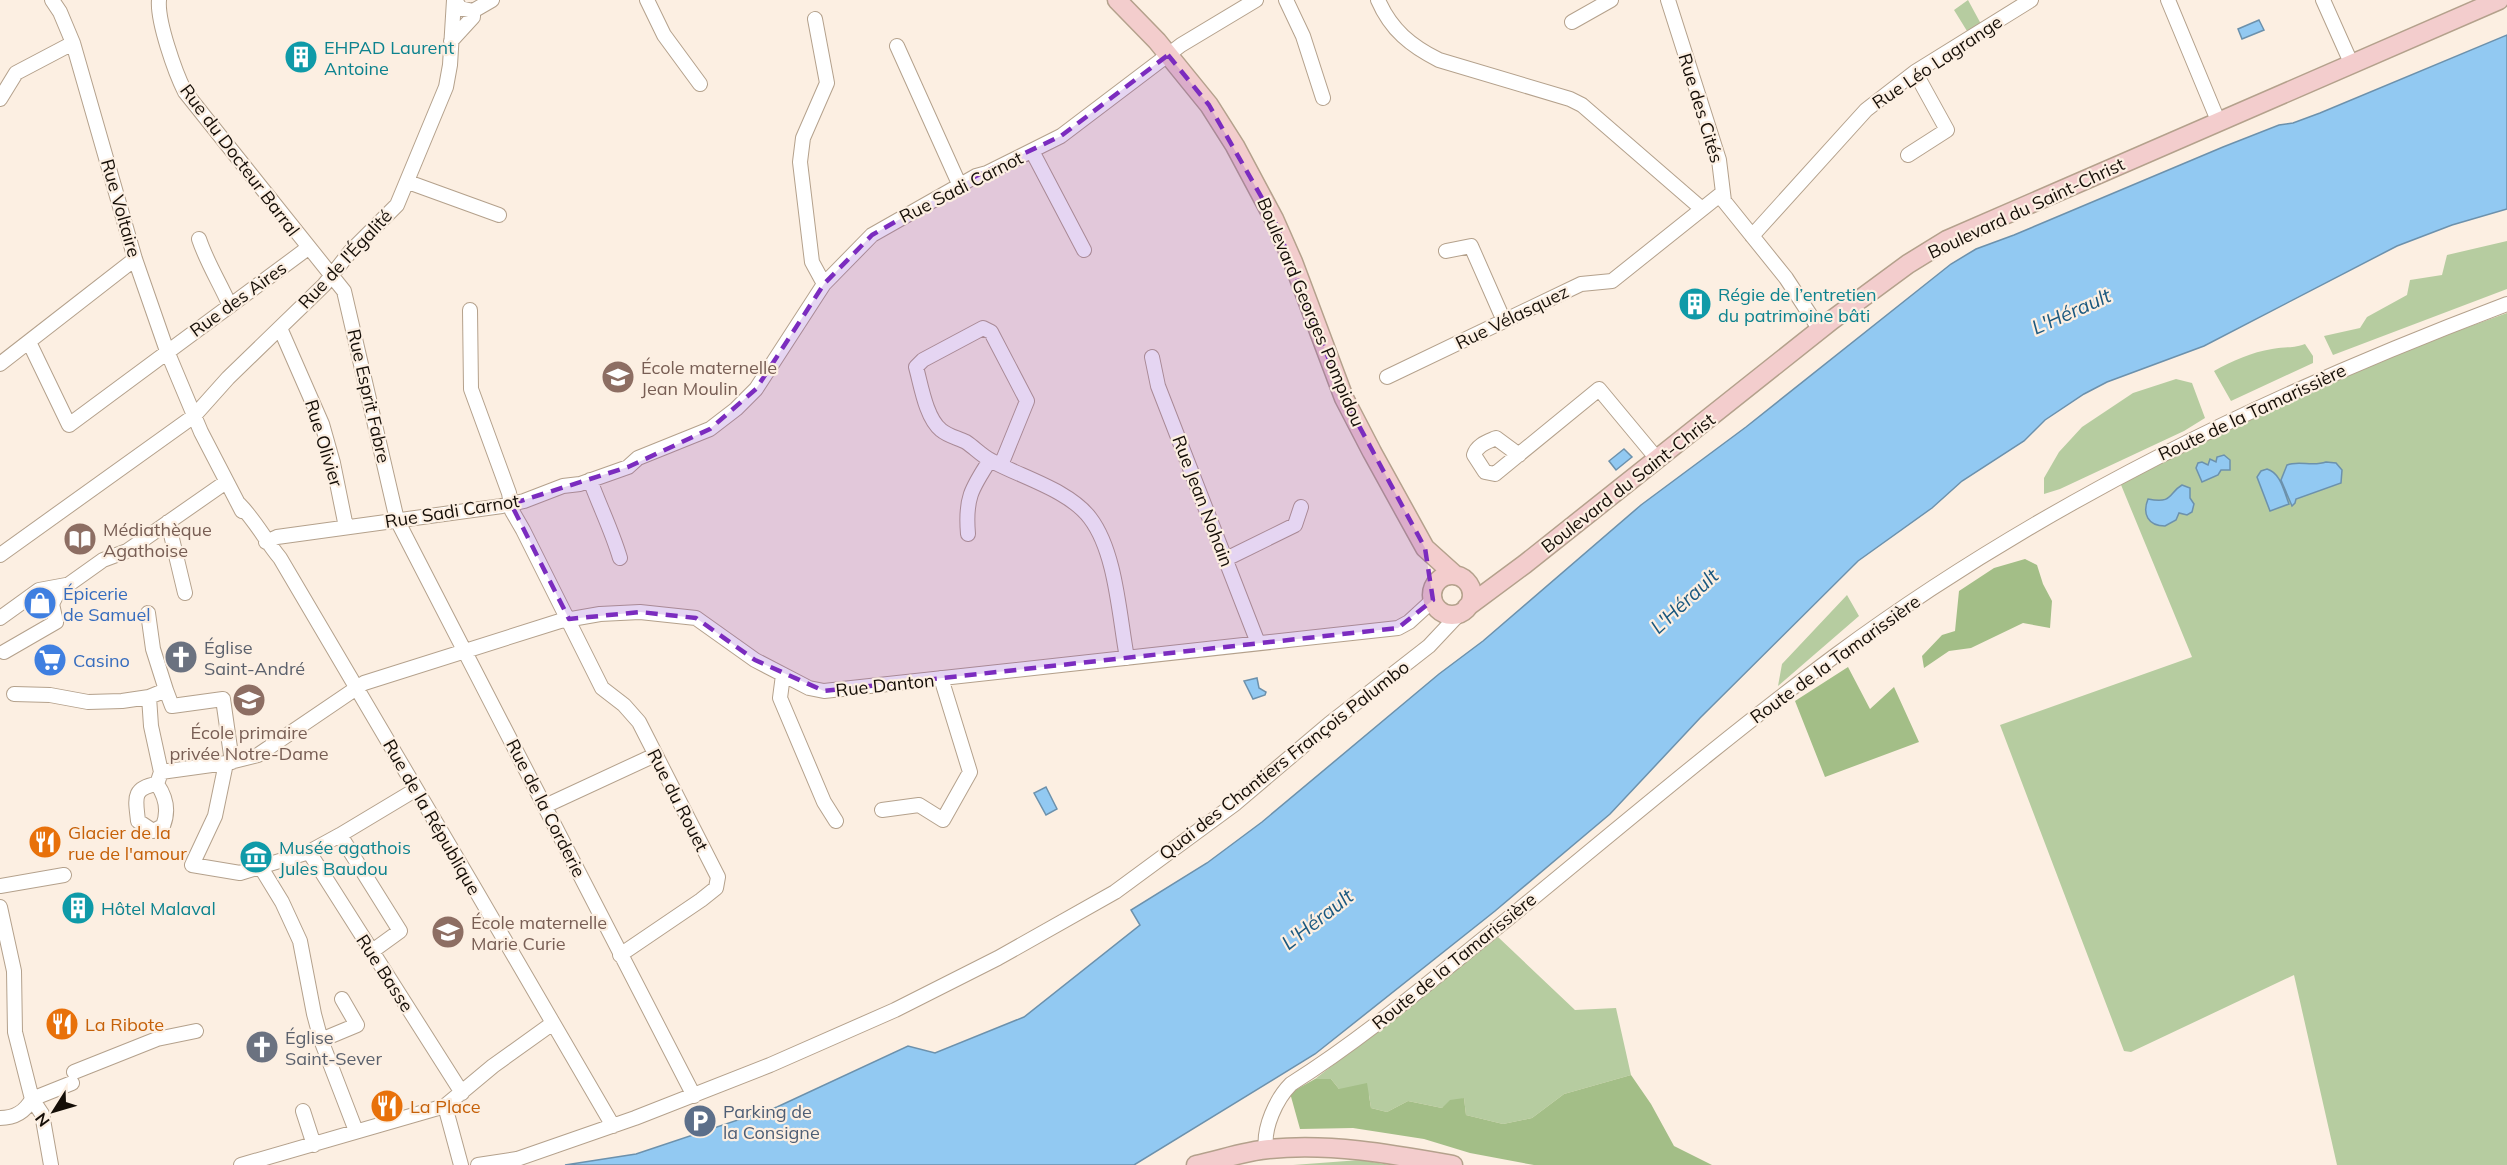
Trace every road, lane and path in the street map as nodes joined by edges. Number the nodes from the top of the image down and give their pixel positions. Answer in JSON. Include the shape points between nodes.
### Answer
{"nodes":[{"id":1,"x":52,"y":0,"type":"edge"},
{"id":2,"x":159,"y":0,"type":"edge"},
{"id":3,"x":454,"y":0,"type":"edge"},
{"id":4,"x":492,"y":0,"type":"edge"},
{"id":5,"x":647,"y":0,"type":"edge"},
{"id":6,"x":1117,"y":0,"type":"edge"},
{"id":7,"x":1256,"y":0,"type":"edge"},
{"id":8,"x":1286,"y":0,"type":"edge"},
{"id":9,"x":1378,"y":0,"type":"edge"},
{"id":10,"x":1611,"y":0,"type":"edge"},
{"id":11,"x":1668,"y":0,"type":"edge"},
{"id":12,"x":2031,"y":0,"type":"edge"},
{"id":13,"x":2168,"y":0,"type":"edge"},
{"id":14,"x":2323,"y":0,"type":"edge"},
{"id":15,"x":2492,"y":1,"type":"edge"},
{"id":16,"x":61,"y":6,"type":"edge"},
{"id":17,"x":473,"y":11,"type":"junction"},
{"id":18,"x":815,"y":19,"type":"dead end"},
{"id":19,"x":1572,"y":22,"type":"dead end"},
{"id":20,"x":451,"y":41,"type":"junction"},
{"id":21,"x":73,"y":43,"type":"junction"},
{"id":22,"x":897,"y":46,"type":"dead end"},
{"id":23,"x":1168,"y":55,"type":"junction"},
{"id":24,"x":2352,"y":65,"type":"junction"},
{"id":25,"x":1915,"y":72,"type":"junction"},
{"id":26,"x":700,"y":84,"type":"dead end"},
{"id":27,"x":1323,"y":98,"type":"dead end"},
{"id":28,"x":0,"y":99,"type":"edge"},
{"id":29,"x":2219,"y":123,"type":"junction"},
{"id":30,"x":1032,"y":151,"type":"junction"},
{"id":31,"x":1908,"y":155,"type":"dead end"},
{"id":32,"x":408,"y":182,"type":"junction"},
{"id":33,"x":960,"y":186,"type":"junction"},
{"id":34,"x":1721,"y":194,"type":"junction"},
{"id":35,"x":1701,"y":209,"type":"junction"},
{"id":36,"x":499,"y":215,"type":"dead end"},
{"id":37,"x":1752,"y":236,"type":"junction"},
{"id":38,"x":199,"y":239,"type":"dead end"},
{"id":39,"x":308,"y":248,"type":"junction"},
{"id":40,"x":1084,"y":250,"type":"dead end"},
{"id":41,"x":1446,"y":251,"type":"dead end"},
{"id":42,"x":135,"y":259,"type":"junction"},
{"id":43,"x":332,"y":275,"type":"junction"},
{"id":44,"x":824,"y":284,"type":"junction"},
{"id":45,"x":2507,"y":304,"type":"edge"},
{"id":46,"x":230,"y":306,"type":"junction"},
{"id":47,"x":470,"y":310,"type":"dead end"},
{"id":48,"x":1504,"y":321,"type":"junction"},
{"id":49,"x":280,"y":328,"type":"junction"},
{"id":50,"x":1820,"y":330,"type":"junction"},
{"id":51,"x":28,"y":342,"type":"junction"},
{"id":52,"x":168,"y":351,"type":"junction"},
{"id":53,"x":1152,"y":357,"type":"dead end"},
{"id":54,"x":0,"y":364,"type":"edge"},
{"id":55,"x":1387,"y":377,"type":"dead end"},
{"id":56,"x":194,"y":416,"type":"junction"},
{"id":57,"x":1519,"y":455,"type":"dead end"},
{"id":58,"x":1658,"y":460,"type":"junction"},
{"id":59,"x":995,"y":462,"type":"junction"},
{"id":60,"x":590,"y":480,"type":"junction"},
{"id":61,"x":226,"y":482,"type":"junction"},
{"id":62,"x":511,"y":504,"type":"junction"},
{"id":63,"x":1301,"y":507,"type":"dead end"},
{"id":64,"x":397,"y":520,"type":"junction"},
{"id":65,"x":168,"y":522,"type":"junction"},
{"id":66,"x":345,"y":527,"type":"junction"},
{"id":67,"x":968,"y":534,"type":"dead end"},
{"id":68,"x":266,"y":542,"type":"junction"},
{"id":69,"x":1425,"y":548,"type":"junction"},
{"id":70,"x":0,"y":555,"type":"edge"},
{"id":71,"x":620,"y":558,"type":"dead end"},
{"id":72,"x":1226,"y":559,"type":"junction"},
{"id":73,"x":1519,"y":568,"type":"junction"},
{"id":74,"x":1460,"y":578,"type":"junction"},
{"id":75,"x":68,"y":585,"type":"junction"},
{"id":76,"x":185,"y":593,"type":"dead end"},
{"id":77,"x":1433,"y":595,"type":"junction"},
{"id":78,"x":1463,"y":610,"type":"junction"},
{"id":79,"x":148,"y":613,"type":"dead end"},
{"id":80,"x":0,"y":618,"type":"edge"},
{"id":81,"x":568,"y":619,"type":"junction"},
{"id":82,"x":1258,"y":643,"type":"junction"},
{"id":83,"x":466,"y":651,"type":"junction"},
{"id":84,"x":4,"y":652,"type":"dead end"},
{"id":85,"x":1127,"y":658,"type":"junction"},
{"id":86,"x":783,"y":675,"type":"junction"},
{"id":87,"x":941,"y":678,"type":"junction"},
{"id":88,"x":357,"y":687,"type":"junction"},
{"id":89,"x":166,"y":690,"type":"junction"},
{"id":90,"x":14,"y":694,"type":"dead end"},
{"id":91,"x":149,"y":697,"type":"junction"},
{"id":92,"x":655,"y":755,"type":"junction"},
{"id":93,"x":229,"y":762,"type":"junction"},
{"id":94,"x":415,"y":790,"type":"junction"},
{"id":95,"x":545,"y":806,"type":"junction"},
{"id":96,"x":882,"y":810,"type":"dead end"},
{"id":97,"x":836,"y":821,"type":"dead end"},
{"id":98,"x":340,"y":836,"type":"junction"},
{"id":99,"x":309,"y":852,"type":"junction"},
{"id":100,"x":260,"y":866,"type":"junction"},
{"id":101,"x":64,"y":875,"type":"dead end"},
{"id":102,"x":0,"y":886,"type":"edge"},
{"id":103,"x":0,"y":907,"type":"edge"},
{"id":104,"x":371,"y":952,"type":"junction"},
{"id":105,"x":620,"y":956,"type":"junction"},
{"id":106,"x":342,"y":999,"type":"dead end"},
{"id":107,"x":554,"y":1023,"type":"junction"},
{"id":108,"x":196,"y":1031,"type":"dead end"},
{"id":109,"x":321,"y":1040,"type":"junction"},
{"id":110,"x":462,"y":1093,"type":"junction"},
{"id":111,"x":694,"y":1096,"type":"junction"},
{"id":112,"x":32,"y":1099,"type":"junction"},
{"id":113,"x":445,"y":1106,"type":"junction"},
{"id":114,"x":303,"y":1111,"type":"dead end"},
{"id":115,"x":0,"y":1118,"type":"edge"},
{"id":116,"x":613,"y":1126,"type":"junction"},
{"id":117,"x":356,"y":1131,"type":"junction"},
{"id":118,"x":314,"y":1145,"type":"junction"},
{"id":119,"x":1266,"y":1149,"type":"junction"},
{"id":120,"x":258,"y":1164,"type":"edge"},
{"id":121,"x":51,"y":1165,"type":"edge"},
{"id":122,"x":241,"y":1165,"type":"edge"},
{"id":123,"x":461,"y":1165,"type":"edge"},
{"id":124,"x":478,"y":1165,"type":"edge"},
{"id":125,"x":1196,"y":1165,"type":"edge"},
{"id":126,"x":1452,"y":1165,"type":"edge"}],
"edges":[{"from":1,"to":16,"type":"street","name":"Rue Voltaire"},
{"from":2,"to":39,"type":"street","name":"Rue du Docteur Barral","via":[[162,26],[185,92]]},
{"from":3,"to":17,"type":"street","via":[[460,8]]},
{"from":3,"to":20,"type":"street","name":"Rue de l'Égalité"},
{"from":4,"to":17,"type":"street"},
{"from":5,"to":26,"type":"street","via":[[664,35]]},
{"from":6,"to":23,"type":"street","name":"Boulevard Georges Pompidou"},
{"from":7,"to":23,"type":"street","name":"Rue Sadi Carnot"},
{"from":8,"to":27,"type":"street","via":[[1303,36]]},
{"from":9,"to":35,"type":"street","via":[[1394,28],[1423,52],[1582,105]]},
{"from":10,"to":19,"type":"street"},
{"from":11,"to":34,"type":"street","name":"Rue des Cités","via":[[1719,160]]},
{"from":12,"to":25,"type":"street","name":"Rue Léo Lagrange"},
{"from":13,"to":29,"type":"street"},
{"from":14,"to":24,"type":"street"},
{"from":15,"to":24,"type":"street","name":"Boulevard du Saint-Christ"},
{"from":16,"to":21,"type":"street","name":"Rue Voltaire"},
{"from":17,"to":20,"type":"street"},
{"from":18,"to":44,"type":"street","via":[[827,83],[803,138],[800,162],[812,262]]},
{"from":20,"to":32,"type":"street","name":"Rue de l'Égalité","via":[[446,87]]},
{"from":21,"to":28,"type":"street","via":[[16,73]]},
{"from":21,"to":42,"type":"street","name":"Rue Voltaire"},
{"from":22,"to":33,"type":"street"},
{"from":23,"to":30,"type":"street","name":"Rue Sadi Carnot","via":[[1075,127]]},
{"from":23,"to":69,"type":"street","name":"Boulevard Georges Pompidou","via":[[1209,105],[1274,219],[1344,398]]},
{"from":24,"to":29,"type":"street","name":"Boulevard du Saint-Christ"},
{"from":25,"to":31,"type":"street","via":[[1947,130]]},
{"from":25,"to":37,"type":"street","name":"Rue Léo Lagrange","via":[[1866,110]]},
{"from":29,"to":50,"type":"street","name":"Boulevard du Saint-Christ","via":[[1947,240]]},
{"from":30,"to":33,"type":"street","name":"Rue Sadi Carnot"},
{"from":30,"to":40,"type":"street"},
{"from":32,"to":36,"type":"street"},
{"from":32,"to":43,"type":"street","name":"Rue de l'Égalité","via":[[397,205]]},
{"from":33,"to":44,"type":"street","name":"Rue Sadi Carnot","via":[[872,235]]},
{"from":34,"to":35,"type":"street","name":"Rue Vélasquez"},
{"from":34,"to":37,"type":"street","name":"Rue des Cités"},
{"from":35,"to":48,"type":"street","name":"Rue Vélasquez","via":[[1612,281],[1581,284]]},
{"from":37,"to":50,"type":"street","name":"Rue des Cités","via":[[1799,294]]},
{"from":38,"to":46,"type":"street","via":[[209,268]]},
{"from":39,"to":43,"type":"street","name":"Rue du Docteur Barral"},
{"from":39,"to":46,"type":"street","name":"Rue des Aires"},
{"from":41,"to":48,"type":"street","via":[[1470,246]]},
{"from":42,"to":51,"type":"street"},
{"from":42,"to":52,"type":"street","name":"Rue Voltaire"},
{"from":43,"to":49,"type":"street","name":"Rue de l'Égalité"},
{"from":43,"to":64,"type":"street","name":"Rue Esprit Fabre","via":[[344,291]]},
{"from":44,"to":60,"type":"street","name":"Rue Sadi Carnot","via":[[765,378],[736,409],[703,434]]},
{"from":45,"to":119,"type":"street","name":"Route de la Tamarissière","via":[[2322,378],[2133,469],[1988,552],[1894,614],[1770,706],[1386,1016],[1291,1084],[1284,1091],[1264,1137]]},
{"from":46,"to":52,"type":"street","name":"Rue des Aires"},
{"from":47,"to":62,"type":"street","name":"Rue du Rouet","via":[[471,389]]},
{"from":48,"to":55,"type":"street","name":"Rue Vélasquez"},
{"from":49,"to":56,"type":"street","name":"Rue de l'Égalité"},
{"from":49,"to":66,"type":"street","name":"Rue Olivier","via":[[322,424]]},
{"from":50,"to":58,"type":"street","name":"Boulevard du Saint-Christ"},
{"from":51,"to":52,"type":"street","name":"Rue des Aires","via":[[69,425]]},
{"from":51,"to":54,"type":"street"},
{"from":52,"to":56,"type":"street","name":"Rue Voltaire"},
{"from":53,"to":72,"type":"street","name":"Rue Jean Nohain","via":[[1158,386]]},
{"from":56,"to":61,"type":"street","name":"Rue de la République"},
{"from":56,"to":70,"type":"street","name":"Rue de l'Égalité"},
{"from":57,"to":58,"type":"street","via":[[1599,389]]},
{"from":58,"to":73,"type":"street","name":"Boulevard du Saint-Christ"},
{"from":59,"to":59,"type":"street","via":[[940,430],[927,408],[916,367],[983,328],[991,332],[1027,401]]},
{"from":59,"to":67,"type":"street","via":[[973,485],[966,511]]},
{"from":59,"to":85,"type":"street","via":[[1063,496],[1093,522],[1110,567]]},
{"from":60,"to":62,"type":"street","name":"Rue Sadi Carnot"},
{"from":60,"to":71,"type":"street"},
{"from":61,"to":65,"type":"street"},
{"from":61,"to":68,"type":"street","name":"Rue de la République","via":[[247,525]]},
{"from":62,"to":64,"type":"street","name":"Rue Sadi Carnot"},
{"from":62,"to":81,"type":"street","name":"Rue du Rouet"},
{"from":63,"to":72,"type":"street","via":[[1295,525]]},
{"from":64,"to":66,"type":"street","name":"Rue Sadi Carnot"},
{"from":64,"to":83,"type":"street","name":"Rue de la Corderie"},
{"from":65,"to":75,"type":"street"},
{"from":65,"to":76,"type":"street"},
{"from":66,"to":68,"type":"street","name":"Rue Sadi Carnot"},
{"from":68,"to":88,"type":"street","name":"Rue de la République","via":[[280,558]]},
{"from":69,"to":74,"type":"street","name":"Boulevard Georges Pompidou"},
{"from":69,"to":77,"type":"street","name":"Boulevard Georges Pompidou"},
{"from":72,"to":82,"type":"street","name":"Rue Jean Nohain"},
{"from":73,"to":74,"type":"street","name":"Boulevard du Saint-Christ"},
{"from":73,"to":78,"type":"street","name":"Boulevard du Saint-Christ"},
{"from":74,"to":77,"type":"street","via":[[1442,578]]},
{"from":74,"to":78,"type":"street","via":[[1471,591]]},
{"from":75,"to":80,"type":"street","via":[[39,590]]},
{"from":75,"to":84,"type":"street","via":[[54,597],[56,622]]},
{"from":77,"to":78,"type":"street","via":[[1440,611],[1447,614]]},
{"from":77,"to":82,"type":"street","name":"Rue Danton","via":[[1409,622],[1398,628]]},
{"from":78,"to":111,"type":"street","name":"Quai des Chantiers François Palumbo","via":[[1429,646],[1236,803],[1115,892],[895,1010]]},
{"from":79,"to":89,"type":"street","via":[[153,649]]},
{"from":81,"to":83,"type":"street","name":"Rue Danton"},
{"from":81,"to":86,"type":"street","name":"Rue Danton","via":[[640,612],[696,618]]},
{"from":81,"to":92,"type":"street","name":"Rue du Rouet","via":[[602,688],[639,722]]},
{"from":82,"to":85,"type":"street","name":"Rue Danton"},
{"from":83,"to":88,"type":"street","name":"Rue Danton"},
{"from":83,"to":95,"type":"street","name":"Rue de la Corderie"},
{"from":85,"to":87,"type":"street","name":"Rue Danton"},
{"from":86,"to":87,"type":"street","name":"Rue Danton","via":[[824,691]]},
{"from":86,"to":97,"type":"street","via":[[780,698],[824,802]]},
{"from":87,"to":96,"type":"street","via":[[970,772],[943,820],[919,805]]},
{"from":88,"to":93,"type":"street","name":"Rue Danton","via":[[258,755]]},
{"from":88,"to":94,"type":"street","name":"Rue de la République"},
{"from":89,"to":91,"type":"street"},
{"from":89,"to":93,"type":"street","via":[[172,706],[223,699]]},
{"from":90,"to":91,"type":"street","via":[[88,702]]},
{"from":91,"to":93,"type":"street","name":"Rue Danton","via":[[159,778]]},
{"from":92,"to":95,"type":"street"},
{"from":92,"to":105,"type":"street","name":"Rue du Rouet","via":[[718,877],[716,888]]},
{"from":93,"to":100,"type":"street","via":[[215,816],[192,865],[240,873]]},
{"from":94,"to":98,"type":"street"},
{"from":94,"to":107,"type":"street","name":"Rue de la République"},
{"from":95,"to":105,"type":"street","name":"Rue de la Corderie"},
{"from":98,"to":99,"type":"street"},
{"from":98,"to":104,"type":"street","via":[[400,932]]},
{"from":99,"to":100,"type":"street"},
{"from":99,"to":104,"type":"street","name":"Rue Basse"},
{"from":100,"to":109,"type":"street","via":[[300,941]]},
{"from":101,"to":102,"type":"street"},
{"from":103,"to":112,"type":"street","via":[[14,971],[15,1032]]},
{"from":104,"to":110,"type":"street","name":"Rue Basse"},
{"from":105,"to":111,"type":"street","name":"Rue de la Corderie"},
{"from":106,"to":109,"type":"street","via":[[357,1025]]},
{"from":107,"to":110,"type":"street"},
{"from":107,"to":116,"type":"street","name":"Rue de la République"},
{"from":108,"to":112,"type":"street","via":[[157,1039]]},
{"from":109,"to":117,"type":"street"},
{"from":110,"to":113,"type":"street"},
{"from":111,"to":116,"type":"street","name":"Quai des Chantiers François Palumbo"},
{"from":112,"to":115,"type":"street","via":[[16,1116]]},
{"from":112,"to":121,"type":"street","via":[[42,1114]]},
{"from":113,"to":117,"type":"street"},
{"from":113,"to":123,"type":"street"},
{"from":114,"to":118,"type":"street"},
{"from":116,"to":124,"type":"street","name":"Quai des Chantiers François Palumbo","via":[[517,1159]]},
{"from":117,"to":118,"type":"street"},
{"from":118,"to":120,"type":"street"},
{"from":119,"to":125,"type":"street"},
{"from":119,"to":126,"type":"street","via":[[1316,1146],[1367,1150]]},
{"from":120,"to":122,"type":"street"}]}
